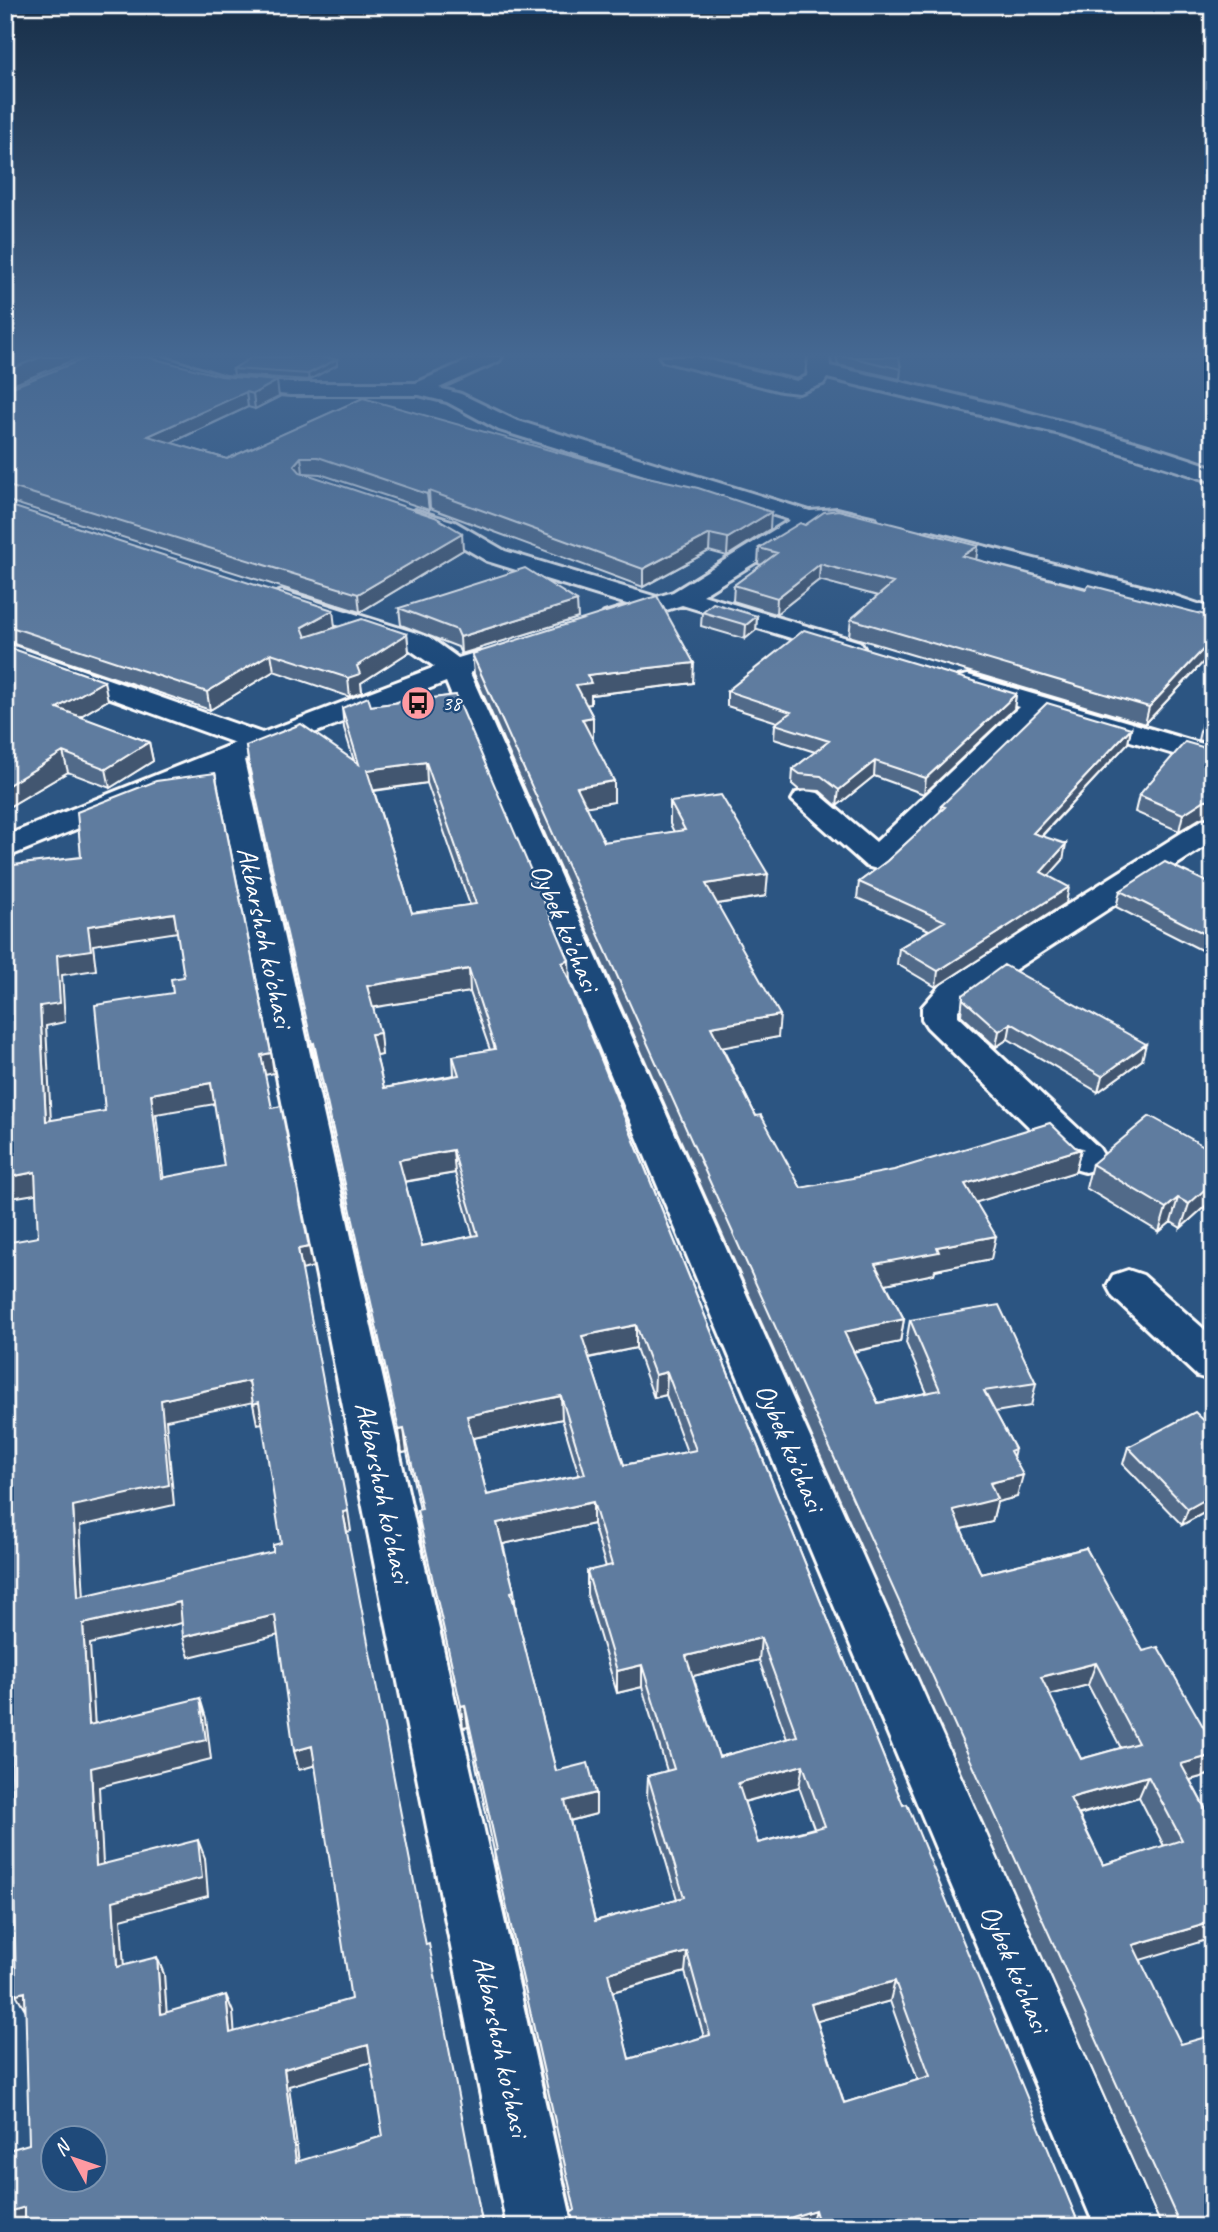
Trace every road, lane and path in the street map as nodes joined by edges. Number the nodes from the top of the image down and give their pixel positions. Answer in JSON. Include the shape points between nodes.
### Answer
{"nodes":[{"id":1,"x":624,"y":461,"type":"edge"},
{"id":2,"x":1175,"y":461,"type":"edge"},
{"id":3,"x":1213,"y":475,"type":"edge"},
{"id":4,"x":397,"y":510,"type":"edge"},
{"id":5,"x":809,"y":518,"type":"junction"},
{"id":6,"x":264,"y":593,"type":"edge"},
{"id":7,"x":669,"y":601,"type":"junction"},
{"id":8,"x":1213,"y":618,"type":"edge"},
{"id":9,"x":594,"y":624,"type":"edge"},
{"id":10,"x":5,"y":651,"type":"edge"},
{"id":11,"x":505,"y":652,"type":"edge"},
{"id":12,"x":880,"y":657,"type":"edge"},
{"id":13,"x":454,"y":668,"type":"junction"},
{"id":14,"x":946,"y":677,"type":"edge"},
{"id":15,"x":1038,"y":705,"type":"junction"},
{"id":16,"x":245,"y":750,"type":"junction"},
{"id":17,"x":1213,"y":757,"type":"edge"},
{"id":18,"x":807,"y":800,"type":"dead end"},
{"id":19,"x":5,"y":816,"type":"edge"},
{"id":20,"x":1213,"y":827,"type":"edge"},
{"id":21,"x":44,"y":832,"type":"junction"},
{"id":22,"x":5,"y":848,"type":"edge"},
{"id":23,"x":1085,"y":1158,"type":"dead end"},
{"id":24,"x":1128,"y":1286,"type":"dead end"},
{"id":25,"x":1213,"y":1364,"type":"edge"},
{"id":26,"x":540,"y":2227,"type":"edge"},
{"id":27,"x":1128,"y":2227,"type":"edge"}],
"edges":[{"from":1,"to":5,"type":"street"},
{"from":2,"to":3,"type":"street"},
{"from":4,"to":7,"type":"street","via":[[446,527],[496,556]]},
{"from":5,"to":7,"type":"street"},
{"from":5,"to":8,"type":"street","via":[[836,516],[1151,596]]},
{"from":6,"to":13,"type":"street","via":[[419,643]]},
{"from":7,"to":9,"type":"street"},
{"from":7,"to":12,"type":"street"},
{"from":10,"to":16,"type":"street"},
{"from":11,"to":13,"type":"street"},
{"from":13,"to":16,"type":"street"},
{"from":13,"to":27,"type":"street","name":"Oybek ko'chasi"},
{"from":14,"to":15,"type":"street"},
{"from":15,"to":17,"type":"street"},
{"from":15,"to":18,"type":"street","via":[[877,859]]},
{"from":16,"to":21,"type":"street"},
{"from":16,"to":26,"type":"street","name":"Akbarshoh ko'chasi"},
{"from":19,"to":21,"type":"street"},
{"from":20,"to":23,"type":"street","via":[[972,981],[940,1007],[940,1019]]},
{"from":21,"to":22,"type":"street"},
{"from":24,"to":25,"type":"street"}]}
